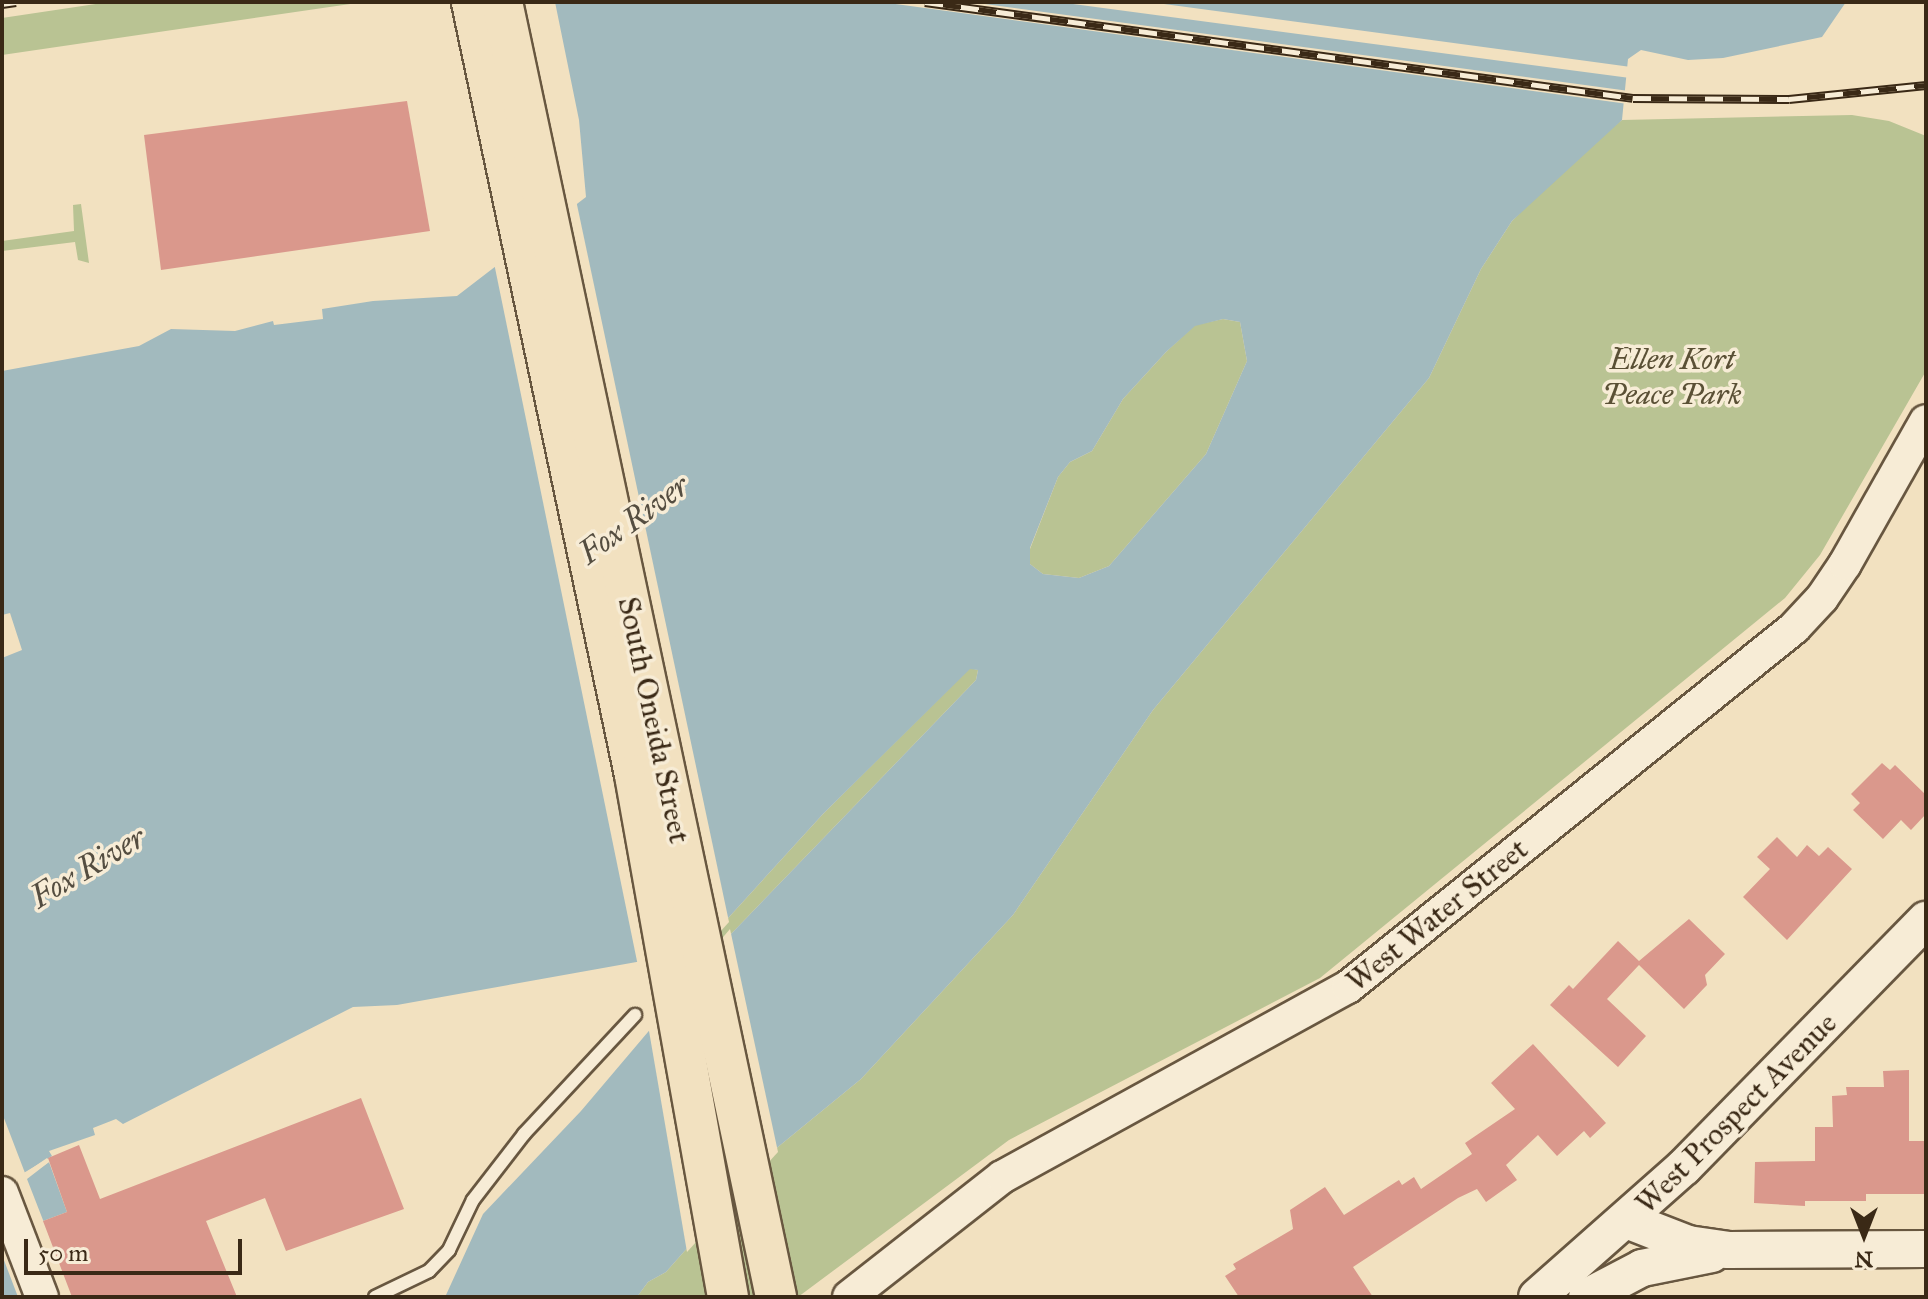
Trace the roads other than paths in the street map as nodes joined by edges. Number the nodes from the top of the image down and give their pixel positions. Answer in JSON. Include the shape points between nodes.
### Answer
{"nodes":[{"id":1,"x":472,"y":2,"type":"edge"},
{"id":2,"x":502,"y":2,"type":"edge"},
{"id":3,"x":1926,"y":421,"type":"edge"},
{"id":4,"x":1926,"y":920,"type":"edge"},
{"id":5,"x":635,"y":1015,"type":"dead end"},
{"id":6,"x":2,"y":1193,"type":"edge"},
{"id":7,"x":1629,"y":1221,"type":"junction"},
{"id":8,"x":1926,"y":1249,"type":"edge"},
{"id":9,"x":1728,"y":1250,"type":"junction"},
{"id":10,"x":403,"y":1291,"type":"edge"},
{"id":11,"x":42,"y":1297,"type":"edge"},
{"id":12,"x":375,"y":1297,"type":"edge"},
{"id":13,"x":728,"y":1297,"type":"edge"},
{"id":14,"x":776,"y":1297,"type":"edge"},
{"id":15,"x":849,"y":1297,"type":"edge"},
{"id":16,"x":1537,"y":1297,"type":"edge"},
{"id":17,"x":1587,"y":1297,"type":"edge"}],
"edges":[{"from":1,"to":13,"type":"main road","name":"South Oneida Street","via":[[635,775]]},
{"from":2,"to":14,"type":"main road","name":"South Oneida Street"},
{"from":3,"to":15,"type":"street","name":"West Water Street","via":[[1845,564],[1794,628],[1348,987],[1002,1177]]},
{"from":4,"to":7,"type":"main road","name":"West Prospect Avenue"},
{"from":5,"to":10,"type":"lane","via":[[524,1134],[473,1200],[449,1250]]},
{"from":6,"to":11,"type":"street"},
{"from":7,"to":9,"type":"main road","via":[[1688,1244]]},
{"from":7,"to":16,"type":"main road","name":"West Prospect Avenue"},
{"from":8,"to":9,"type":"main road"},
{"from":9,"to":17,"type":"main road","via":[[1642,1268]]},
{"from":10,"to":12,"type":"lane"}]}
